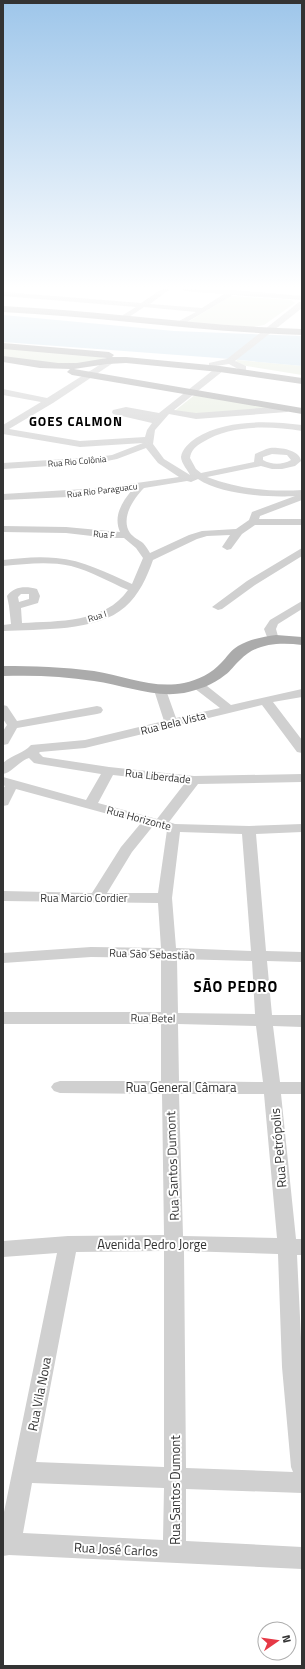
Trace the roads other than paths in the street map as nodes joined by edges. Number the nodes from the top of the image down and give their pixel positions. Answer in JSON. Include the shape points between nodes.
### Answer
{"nodes":[{"id":1,"x":48,"y":367,"type":"edge"},
{"id":2,"x":102,"y":367,"type":"edge"},
{"id":3,"x":216,"y":367,"type":"junction"},
{"id":4,"x":243,"y":368,"type":"joint"},
{"id":5,"x":91,"y":375,"type":"junction"},
{"id":6,"x":302,"y":377,"type":"edge"},
{"id":7,"x":302,"y":381,"type":"edge"},
{"id":8,"x":191,"y":391,"type":"junction"},
{"id":9,"x":3,"y":392,"type":"edge"},
{"id":10,"x":50,"y":401,"type":"junction"},
{"id":11,"x":287,"y":409,"type":"junction"},
{"id":12,"x":302,"y":411,"type":"edge"},
{"id":13,"x":161,"y":416,"type":"junction"},
{"id":14,"x":302,"y":428,"type":"edge"},
{"id":15,"x":3,"y":430,"type":"edge"},
{"id":16,"x":148,"y":442,"type":"junction"},
{"id":17,"x":298,"y":454,"type":"edge"},
{"id":18,"x":262,"y":463,"type":"junction"},
{"id":19,"x":3,"y":466,"type":"edge"},
{"id":20,"x":195,"y":478,"type":"junction"},
{"id":21,"x":141,"y":486,"type":"junction"},
{"id":22,"x":302,"y":493,"type":"edge"},
{"id":23,"x":3,"y":497,"type":"edge"},
{"id":24,"x":302,"y":497,"type":"edge"},
{"id":25,"x":253,"y":522,"type":"junction"},
{"id":26,"x":302,"y":522,"type":"edge"},
{"id":27,"x":3,"y":529,"type":"edge"},
{"id":28,"x":238,"y":532,"type":"junction"},
{"id":29,"x":126,"y":535,"type":"junction"},
{"id":30,"x":227,"y":547,"type":"dead end"},
{"id":31,"x":302,"y":551,"type":"edge"},
{"id":32,"x":148,"y":558,"type":"junction"},
{"id":33,"x":3,"y":563,"type":"edge"},
{"id":34,"x":134,"y":589,"type":"junction"},
{"id":35,"x":302,"y":604,"type":"edge"},
{"id":36,"x":15,"y":606,"type":"dead end"},
{"id":37,"x":218,"y":607,"type":"dead end"},
{"id":38,"x":17,"y":627,"type":"junction"},
{"id":39,"x":3,"y":628,"type":"edge"},
{"id":40,"x":273,"y":640,"type":"junction"},
{"id":41,"x":302,"y":641,"type":"edge"},
{"id":42,"x":3,"y":671,"type":"edge"},
{"id":43,"x":198,"y":685,"type":"junction"},
{"id":44,"x":160,"y":690,"type":"junction"},
{"id":45,"x":302,"y":694,"type":"edge"},
{"id":46,"x":265,"y":701,"type":"junction"},
{"id":47,"x":3,"y":709,"type":"edge"},
{"id":48,"x":97,"y":710,"type":"dead end"},
{"id":49,"x":230,"y":710,"type":"junction"},
{"id":50,"x":171,"y":722,"type":"junction"},
{"id":51,"x":13,"y":725,"type":"junction"},
{"id":52,"x":3,"y":741,"type":"edge"},
{"id":53,"x":302,"y":749,"type":"edge"},
{"id":54,"x":32,"y":754,"type":"junction"},
{"id":55,"x":3,"y":770,"type":"edge"},
{"id":56,"x":109,"y":770,"type":"junction"},
{"id":57,"x":302,"y":778,"type":"edge"},
{"id":58,"x":194,"y":780,"type":"junction"},
{"id":59,"x":8,"y":782,"type":"edge"},
{"id":60,"x":3,"y":802,"type":"edge"},
{"id":61,"x":90,"y":804,"type":"junction"},
{"id":62,"x":161,"y":825,"type":"junction"},
{"id":63,"x":302,"y":828,"type":"edge"},
{"id":64,"x":249,"y":830,"type":"junction"},
{"id":65,"x":3,"y":896,"type":"edge"},
{"id":66,"x":96,"y":898,"type":"junction"},
{"id":67,"x":165,"y":898,"type":"junction"},
{"id":68,"x":169,"y":954,"type":"junction"},
{"id":69,"x":258,"y":957,"type":"junction"},
{"id":70,"x":3,"y":958,"type":"edge"},
{"id":71,"x":302,"y":958,"type":"edge"},
{"id":72,"x":3,"y":1018,"type":"edge"},
{"id":73,"x":169,"y":1018,"type":"junction"},
{"id":74,"x":264,"y":1020,"type":"junction"},
{"id":75,"x":302,"y":1021,"type":"edge"},
{"id":76,"x":60,"y":1086,"type":"dead end"},
{"id":77,"x":272,"y":1086,"type":"junction"},
{"id":78,"x":170,"y":1087,"type":"junction"},
{"id":79,"x":302,"y":1088,"type":"edge"},
{"id":80,"x":174,"y":1243,"type":"junction"},
{"id":81,"x":68,"y":1244,"type":"junction"},
{"id":82,"x":295,"y":1247,"type":"edge"},
{"id":83,"x":3,"y":1249,"type":"edge"},
{"id":84,"x":297,"y":1367,"type":"edge"},
{"id":85,"x":302,"y":1467,"type":"edge"},
{"id":86,"x":24,"y":1472,"type":"junction"},
{"id":87,"x":175,"y":1479,"type":"junction"},
{"id":88,"x":302,"y":1483,"type":"edge"},
{"id":89,"x":6,"y":1545,"type":"edge"},
{"id":90,"x":174,"y":1552,"type":"junction"},
{"id":91,"x":302,"y":1558,"type":"edge"}],
"edges":[{"from":1,"to":5,"type":"main road"},
{"from":2,"to":5,"type":"street"},
{"from":3,"to":4,"type":"main road"},
{"from":3,"to":7,"type":"main road"},
{"from":3,"to":8,"type":"street"},
{"from":4,"to":6,"type":"main road"},
{"from":5,"to":8,"type":"main road"},
{"from":5,"to":10,"type":"street"},
{"from":8,"to":11,"type":"main road"},
{"from":8,"to":13,"type":"street"},
{"from":9,"to":10,"type":"street"},
{"from":10,"to":15,"type":"street"},
{"from":11,"to":12,"type":"main road"},
{"from":11,"to":13,"type":"street"},
{"from":13,"to":16,"type":"street","via":[[151,430]]},
{"from":14,"to":20,"type":"street","via":[[243,427],[199,440],[190,446],[186,454],[186,462]]},
{"from":15,"to":16,"type":"street","via":[[80,444]]},
{"from":16,"to":19,"type":"street","name":"Rua Rio Colônia","via":[[114,457],[97,460]]},
{"from":16,"to":20,"type":"street","via":[[166,466]]},
{"from":17,"to":18,"type":"street","name":"Rua Rio Paraguacu","via":[[296,461],[288,465],[274,466]]},
{"from":17,"to":18,"type":"street","via":[[265,452],[257,458]]},
{"from":18,"to":20,"type":"street","name":"Rua Rio Paraguacu"},
{"from":20,"to":21,"type":"street","name":"Rua Rio Paraguacu"},
{"from":20,"to":22,"type":"street","via":[[233,489],[277,494]]},
{"from":21,"to":23,"type":"street","name":"Rua Rio Paraguacu","via":[[76,494]]},
{"from":21,"to":29,"type":"street","via":[[133,493],[121,520]]},
{"from":24,"to":25,"type":"street","via":[[256,514]]},
{"from":25,"to":26,"type":"street"},
{"from":25,"to":28,"type":"street"},
{"from":27,"to":29,"type":"street","name":"Rua F"},
{"from":28,"to":30,"type":"street"},
{"from":28,"to":32,"type":"street","via":[[206,533]]},
{"from":29,"to":32,"type":"street","name":"Rua F","via":[[140,546]]},
{"from":31,"to":37,"type":"street"},
{"from":32,"to":34,"type":"street","name":"Rua I","via":[[143,574]]},
{"from":33,"to":34,"type":"street","via":[[64,561]]},
{"from":34,"to":38,"type":"street","name":"Rua I","via":[[116,609],[99,617]]},
{"from":35,"to":40,"type":"street","via":[[274,622],[270,629]]},
{"from":36,"to":38,"type":"street"},
{"from":38,"to":39,"type":"street","name":"Rua I"},
{"from":40,"to":41,"type":"main road"},
{"from":40,"to":43,"type":"main road","via":[[246,648],[236,654],[226,668]]},
{"from":42,"to":44,"type":"main road","via":[[62,672],[95,676],[141,688]]},
{"from":43,"to":44,"type":"main road"},
{"from":43,"to":49,"type":"street"},
{"from":44,"to":50,"type":"street"},
{"from":45,"to":46,"type":"street","name":"Rua Bela Vista"},
{"from":46,"to":49,"type":"street","name":"Rua Bela Vista"},
{"from":46,"to":53,"type":"street"},
{"from":47,"to":51,"type":"street"},
{"from":48,"to":51,"type":"street"},
{"from":49,"to":50,"type":"street","name":"Rua Bela Vista"},
{"from":50,"to":54,"type":"street","name":"Rua Bela Vista","via":[[85,744],[44,746],[36,748]]},
{"from":51,"to":52,"type":"street"},
{"from":54,"to":55,"type":"street","via":[[12,761]]},
{"from":54,"to":56,"type":"street","name":"Rua Liberdade","via":[[40,760]]},
{"from":56,"to":58,"type":"street","name":"Rua Liberdade"},
{"from":56,"to":61,"type":"street"},
{"from":57,"to":58,"type":"street","name":"Rua Liberdade"},
{"from":58,"to":62,"type":"street","name":"Rua Santos Dumont"},
{"from":59,"to":60,"type":"street"},
{"from":59,"to":61,"type":"street","name":"Rua Horizonte"},
{"from":61,"to":62,"type":"street","name":"Rua Horizonte"},
{"from":62,"to":64,"type":"street","name":"Rua Horizonte"},
{"from":62,"to":66,"type":"street","via":[[126,850]]},
{"from":62,"to":67,"type":"street","name":"Rua Santos Dumont"},
{"from":63,"to":64,"type":"street","name":"Rua Horizonte"},
{"from":64,"to":69,"type":"street","name":"Rua Petrópolis"},
{"from":65,"to":66,"type":"street","name":"Rua Marcio Cordier"},
{"from":66,"to":67,"type":"street","name":"Rua Marcio Cordier"},
{"from":67,"to":68,"type":"street","name":"Rua Santos Dumont"},
{"from":68,"to":69,"type":"street","name":"Rua São Sebastião"},
{"from":68,"to":70,"type":"street","name":"Rua São Sebastião","via":[[91,952]]},
{"from":68,"to":73,"type":"street","name":"Rua Santos Dumont"},
{"from":69,"to":71,"type":"street","name":"Rua São Sebastião"},
{"from":69,"to":74,"type":"street","name":"Rua Petrópolis"},
{"from":72,"to":73,"type":"street","name":"Rua Betel"},
{"from":73,"to":74,"type":"street","name":"Rua Betel"},
{"from":73,"to":78,"type":"street","name":"Rua Santos Dumont"},
{"from":74,"to":75,"type":"street","name":"Rua Betel"},
{"from":74,"to":77,"type":"street","name":"Rua Petrópolis"},
{"from":76,"to":78,"type":"street","name":"Rua General Câmara"},
{"from":77,"to":78,"type":"street","name":"Rua General Câmara"},
{"from":77,"to":79,"type":"street","name":"Rua General Câmara"},
{"from":77,"to":82,"type":"street","name":"Rua Petrópolis"},
{"from":78,"to":80,"type":"street","name":"Rua Santos Dumont"},
{"from":80,"to":81,"type":"street","name":"Avenida Pedro Jorge"},
{"from":80,"to":82,"type":"street","name":"Avenida Pedro Jorge"},
{"from":80,"to":87,"type":"street","name":"Rua Santos Dumont"},
{"from":81,"to":83,"type":"street","name":"Avenida Pedro Jorge"},
{"from":81,"to":86,"type":"street","name":"Rua Vila Nova"},
{"from":82,"to":84,"type":"street","name":"Rua Petrópolis"},
{"from":84,"to":85,"type":"street","name":"Rua Petrópolis"},
{"from":86,"to":87,"type":"street"},
{"from":86,"to":89,"type":"street","name":"Rua Vila Nova"},
{"from":87,"to":88,"type":"street"},
{"from":87,"to":90,"type":"street","name":"Rua Santos Dumont"},
{"from":89,"to":90,"type":"street","name":"Rua José Carlos"},
{"from":90,"to":91,"type":"street","name":"Rua José Carlos"}]}
